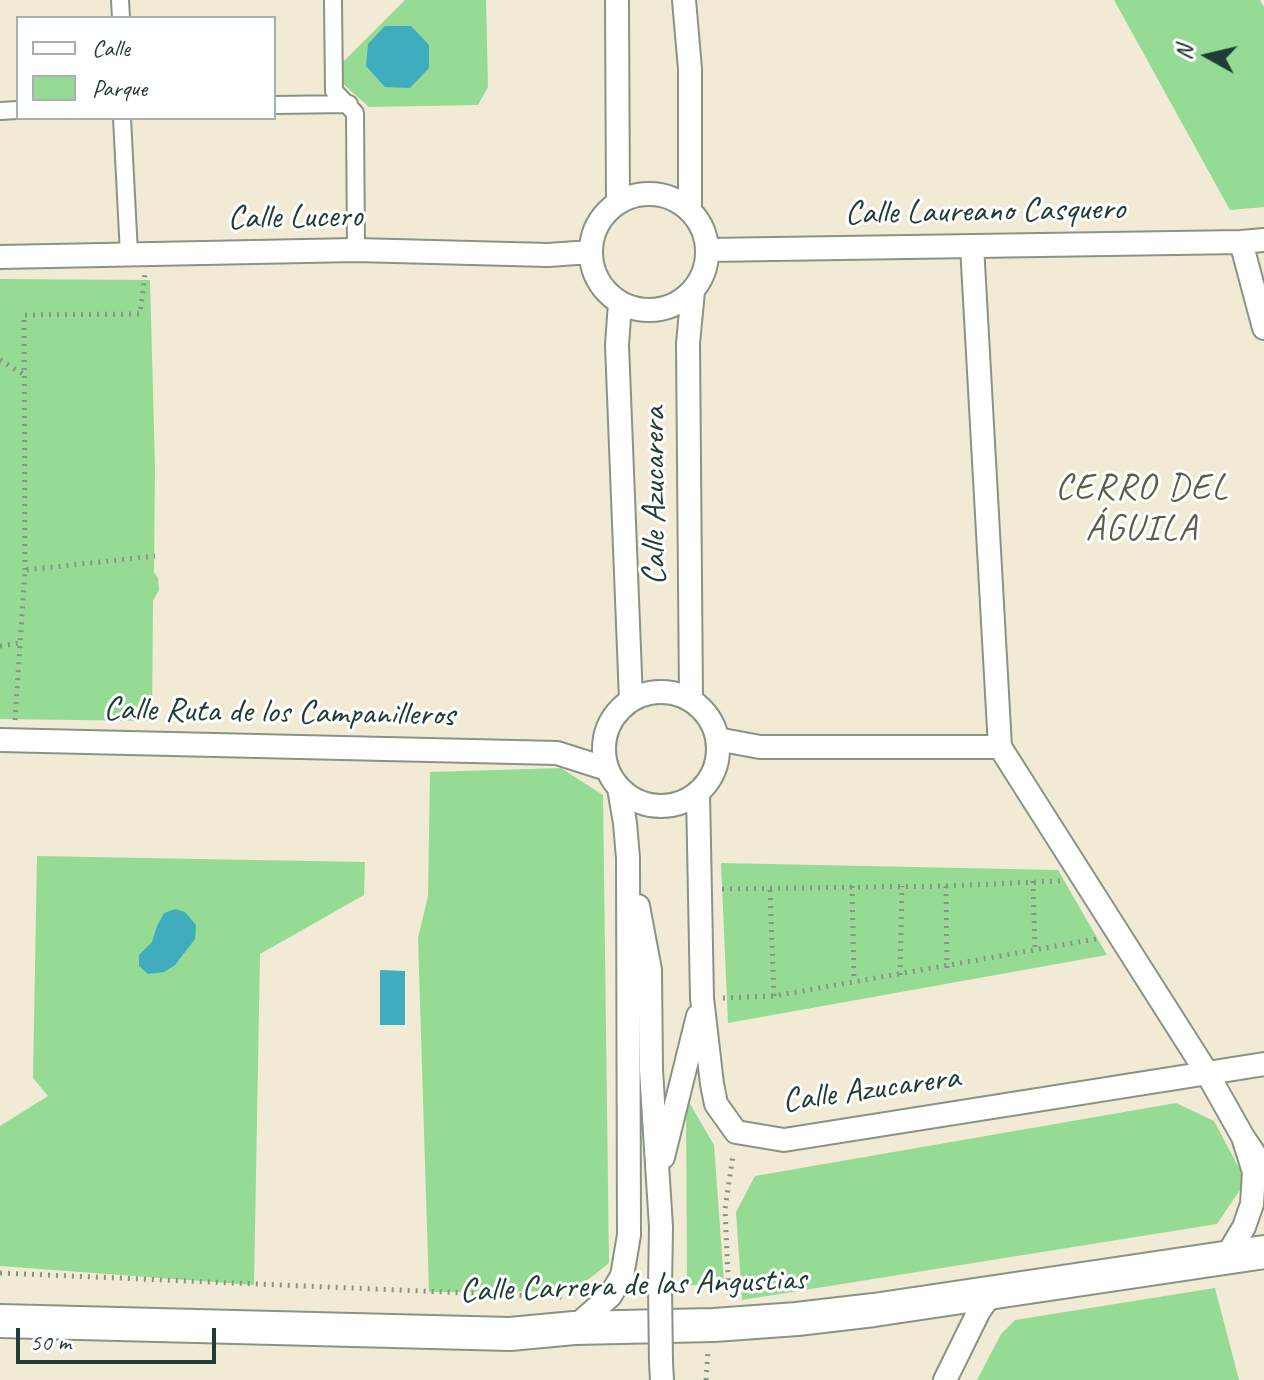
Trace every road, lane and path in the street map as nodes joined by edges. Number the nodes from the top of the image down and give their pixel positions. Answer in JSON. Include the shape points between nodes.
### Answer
{"nodes":[{"id":1,"x":333,"y":0,"type":"edge"},
{"id":2,"x":617,"y":0,"type":"edge"},
{"id":3,"x":684,"y":0,"type":"edge"},
{"id":4,"x":349,"y":104,"type":"junction"},
{"id":5,"x":276,"y":105,"type":"edge"},
{"id":6,"x":122,"y":120,"type":"edge"},
{"id":7,"x":618,"y":202,"type":"junction"},
{"id":8,"x":690,"y":210,"type":"junction"},
{"id":9,"x":1264,"y":240,"type":"edge"},
{"id":10,"x":1241,"y":242,"type":"junction"},
{"id":11,"x":972,"y":246,"type":"junction"},
{"id":12,"x":356,"y":250,"type":"junction"},
{"id":13,"x":708,"y":250,"type":"junction"},
{"id":14,"x":591,"y":252,"type":"junction"},
{"id":15,"x":138,"y":254,"type":"junction"},
{"id":16,"x":0,"y":257,"type":"edge"},
{"id":17,"x":693,"y":291,"type":"junction"},
{"id":18,"x":620,"y":303,"type":"junction"},
{"id":19,"x":1264,"y":328,"type":"edge"},
{"id":20,"x":0,"y":360,"type":"edge"},
{"id":21,"x":24,"y":375,"type":"junction"},
{"id":22,"x":155,"y":556,"type":"dead end"},
{"id":23,"x":25,"y":570,"type":"junction"},
{"id":24,"x":20,"y":643,"type":"junction"},
{"id":25,"x":0,"y":646,"type":"edge"},
{"id":26,"x":631,"y":700,"type":"junction"},
{"id":27,"x":691,"y":700,"type":"junction"},
{"id":28,"x":605,"y":737,"type":"junction"},
{"id":29,"x":717,"y":739,"type":"junction"},
{"id":30,"x":7,"y":740,"type":"edge"},
{"id":31,"x":760,"y":747,"type":"junction"},
{"id":32,"x":1000,"y":747,"type":"junction"},
{"id":33,"x":557,"y":753,"type":"junction"},
{"id":34,"x":714,"y":770,"type":"junction"},
{"id":35,"x":613,"y":779,"type":"junction"},
{"id":36,"x":698,"y":793,"type":"junction"},
{"id":37,"x":628,"y":858,"type":"junction"},
{"id":38,"x":1033,"y":881,"type":"junction"},
{"id":39,"x":1085,"y":881,"type":"junction"},
{"id":40,"x":852,"y":886,"type":"junction"},
{"id":41,"x":902,"y":886,"type":"junction"},
{"id":42,"x":946,"y":886,"type":"junction"},
{"id":43,"x":701,"y":889,"type":"junction"},
{"id":44,"x":770,"y":889,"type":"junction"},
{"id":45,"x":1120,"y":935,"type":"junction"},
{"id":46,"x":1035,"y":949,"type":"junction"},
{"id":47,"x":947,"y":968,"type":"junction"},
{"id":48,"x":900,"y":975,"type":"junction"},
{"id":49,"x":854,"y":982,"type":"junction"},
{"id":50,"x":774,"y":996,"type":"junction"},
{"id":51,"x":702,"y":998,"type":"junction"},
{"id":52,"x":1264,"y":1064,"type":"edge"},
{"id":53,"x":1207,"y":1073,"type":"junction"},
{"id":54,"x":736,"y":1132,"type":"junction"},
{"id":55,"x":1243,"y":1137,"type":"junction"},
{"id":56,"x":1264,"y":1168,"type":"edge"},
{"id":57,"x":658,"y":1182,"type":"junction"},
{"id":58,"x":1264,"y":1252,"type":"edge"},
{"id":59,"x":1225,"y":1259,"type":"junction"},
{"id":60,"x":0,"y":1273,"type":"edge"},
{"id":61,"x":991,"y":1294,"type":"junction"},
{"id":62,"x":729,"y":1297,"type":"dead end"},
{"id":63,"x":0,"y":1304,"type":"edge"},
{"id":64,"x":572,"y":1313,"type":"junction"},
{"id":65,"x":0,"y":1321,"type":"edge"},
{"id":66,"x":35,"y":1322,"type":"junction"},
{"id":67,"x":709,"y":1346,"type":"dead end"},
{"id":68,"x":662,"y":1371,"type":"edge"},
{"id":69,"x":706,"y":1380,"type":"edge"},
{"id":70,"x":945,"y":1380,"type":"edge"}],
"edges":[{"from":1,"to":4,"type":"street","via":[[334,91]]},
{"from":2,"to":7,"type":"street"},
{"from":3,"to":8,"type":"street","via":[[690,69]]},
{"from":4,"to":5,"type":"street"},
{"from":4,"to":12,"type":"street","via":[[355,113]]},
{"from":6,"to":15,"type":"street"},
{"from":7,"to":8,"type":"street","via":[[642,193],[668,196]]},
{"from":7,"to":14,"type":"street","via":[[595,229]]},
{"from":8,"to":13,"type":"street"},
{"from":9,"to":10,"type":"street","name":"Calle Laureano Casquero"},
{"from":10,"to":11,"type":"street","name":"Calle Laureano Casquero"},
{"from":10,"to":19,"type":"street"},
{"from":11,"to":13,"type":"street","name":"Calle Laureano Casquero"},
{"from":11,"to":32,"type":"street"},
{"from":12,"to":14,"type":"street","name":"Calle Lucero"},
{"from":12,"to":15,"type":"street","name":"Calle Lucero"},
{"from":13,"to":17,"type":"street"},
{"from":14,"to":18,"type":"street","via":[[595,275]]},
{"from":15,"to":16,"type":"street","name":"Calle Lucero"},
{"from":15,"to":21,"type":"path","via":[[140,314],[24,315]]},
{"from":17,"to":18,"type":"street","via":[[658,310]]},
{"from":17,"to":27,"type":"street","name":"Calle Azucarera","via":[[688,343]]},
{"from":18,"to":26,"type":"street","name":"Calle Azucarera","via":[[617,345]]},
{"from":20,"to":21,"type":"path"},
{"from":21,"to":23,"type":"path"},
{"from":22,"to":23,"type":"path"},
{"from":23,"to":24,"type":"path"},
{"from":24,"to":25,"type":"path"},
{"from":24,"to":30,"type":"path"},
{"from":26,"to":27,"type":"street","via":[[671,693]]},
{"from":26,"to":28,"type":"street","via":[[619,710]]},
{"from":27,"to":29,"type":"street","via":[[703,710]]},
{"from":28,"to":33,"type":"street","name":"Calle Ruta de los Campanilleros"},
{"from":28,"to":35,"type":"street","via":[[603,754]]},
{"from":29,"to":31,"type":"street"},
{"from":29,"to":34,"type":"street"},
{"from":30,"to":33,"type":"street","name":"Calle Ruta de los Campanilleros"},
{"from":31,"to":32,"type":"street"},
{"from":31,"to":34,"type":"street"},
{"from":32,"to":39,"type":"street"},
{"from":33,"to":35,"type":"street","name":"Calle Ruta de los Campanilleros"},
{"from":34,"to":36,"type":"street"},
{"from":35,"to":36,"type":"street","via":[[636,802],[652,806],[684,802]]},
{"from":35,"to":37,"type":"street"},
{"from":36,"to":43,"type":"street","name":"Calle Azucarera"},
{"from":37,"to":57,"type":"street","via":[[650,970]]},
{"from":37,"to":64,"type":"street","via":[[629,1235],[622,1276],[610,1296]]},
{"from":38,"to":39,"type":"path"},
{"from":38,"to":42,"type":"path"},
{"from":38,"to":46,"type":"path"},
{"from":39,"to":45,"type":"street"},
{"from":40,"to":41,"type":"path"},
{"from":40,"to":44,"type":"path"},
{"from":40,"to":49,"type":"path"},
{"from":41,"to":42,"type":"path"},
{"from":41,"to":48,"type":"path"},
{"from":42,"to":47,"type":"path"},
{"from":43,"to":44,"type":"path"},
{"from":43,"to":51,"type":"street","name":"Calle Azucarera"},
{"from":44,"to":50,"type":"path"},
{"from":45,"to":46,"type":"path"},
{"from":45,"to":53,"type":"street"},
{"from":46,"to":47,"type":"path"},
{"from":47,"to":48,"type":"path"},
{"from":48,"to":49,"type":"path"},
{"from":49,"to":50,"type":"path"},
{"from":50,"to":51,"type":"path"},
{"from":51,"to":54,"type":"street","name":"Calle Azucarera","via":[[716,1104]]},
{"from":51,"to":57,"type":"street"},
{"from":52,"to":53,"type":"street","name":"Calle Azucarera"},
{"from":53,"to":54,"type":"street","name":"Calle Azucarera","via":[[784,1140]]},
{"from":53,"to":55,"type":"street"},
{"from":54,"to":62,"type":"path","via":[[725,1209]]},
{"from":55,"to":56,"type":"street"},
{"from":55,"to":59,"type":"street","via":[[1254,1172],[1252,1204]]},
{"from":57,"to":68,"type":"street","bridge":true},
{"from":58,"to":59,"type":"main road","name":"Calle Carrera de las Angustias"},
{"from":59,"to":61,"type":"main road","name":"Calle Carrera de las Angustias"},
{"from":60,"to":64,"type":"path"},
{"from":61,"to":64,"type":"main road","name":"Calle Carrera de las Angustias","via":[[714,1325]]},
{"from":61,"to":70,"type":"street"},
{"from":63,"to":66,"type":"street"},
{"from":64,"to":66,"type":"main road","name":"Calle Carrera de las Angustias","via":[[510,1334]]},
{"from":65,"to":66,"type":"main road","name":"Calle Carrera de las Angustias"},
{"from":67,"to":69,"type":"path"}]}
